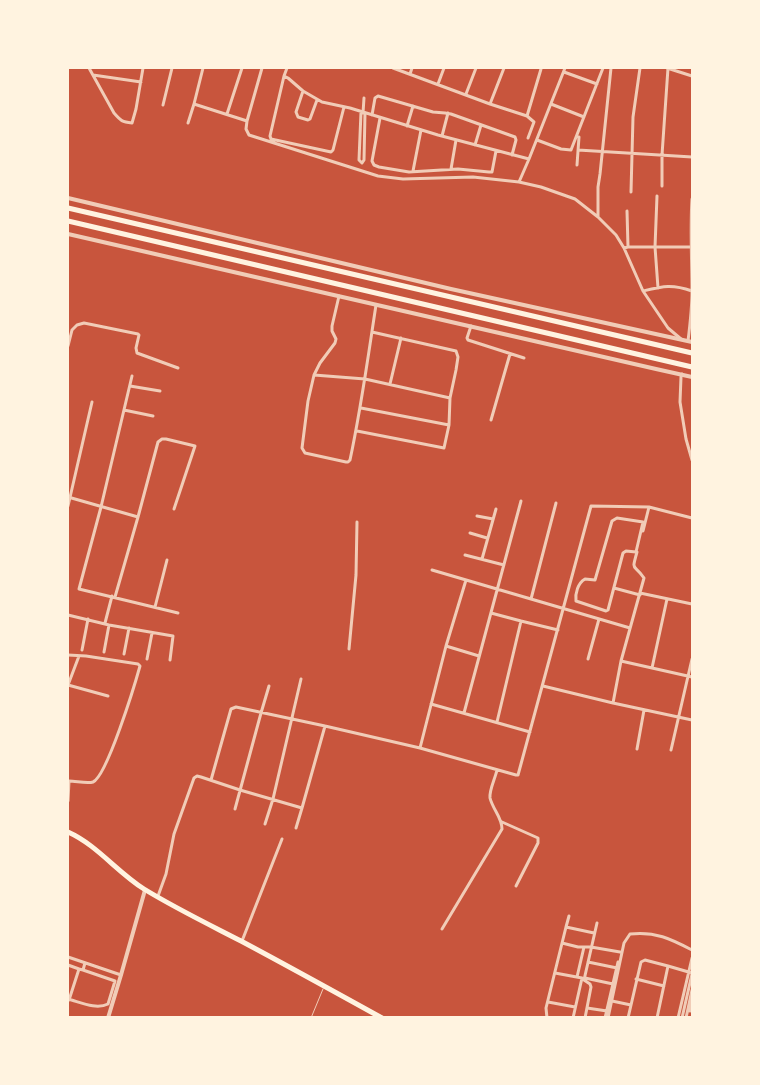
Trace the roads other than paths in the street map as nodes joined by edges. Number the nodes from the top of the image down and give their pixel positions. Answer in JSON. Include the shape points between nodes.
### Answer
{"nodes":[{"id":1,"x":89,"y":68,"type":"edge"},
{"id":2,"x":143,"y":68,"type":"edge"},
{"id":3,"x":172,"y":68,"type":"edge"},
{"id":4,"x":203,"y":68,"type":"edge"},
{"id":5,"x":242,"y":68,"type":"edge"},
{"id":6,"x":262,"y":68,"type":"edge"},
{"id":7,"x":287,"y":68,"type":"edge"},
{"id":8,"x":393,"y":68,"type":"edge"},
{"id":9,"x":412,"y":68,"type":"edge"},
{"id":10,"x":444,"y":68,"type":"edge"},
{"id":11,"x":476,"y":68,"type":"edge"},
{"id":12,"x":504,"y":68,"type":"edge"},
{"id":13,"x":602,"y":68,"type":"edge"},
{"id":14,"x":611,"y":68,"type":"edge"},
{"id":15,"x":640,"y":68,"type":"edge"},
{"id":16,"x":667,"y":68,"type":"edge"},
{"id":17,"x":541,"y":69,"type":"edge"},
{"id":18,"x":565,"y":70,"type":"edge"},
{"id":19,"x":410,"y":74,"type":"junction"},
{"id":20,"x":93,"y":75,"type":"junction"},
{"id":21,"x":284,"y":76,"type":"junction"},
{"id":22,"x":692,"y":76,"type":"edge"},
{"id":23,"x":141,"y":82,"type":"junction"},
{"id":24,"x":438,"y":84,"type":"junction"},
{"id":25,"x":597,"y":84,"type":"junction"},
{"id":26,"x":302,"y":91,"type":"junction"},
{"id":27,"x":466,"y":94,"type":"junction"},
{"id":28,"x":364,"y":98,"type":"dead end"},
{"id":29,"x":317,"y":100,"type":"junction"},
{"id":30,"x":194,"y":104,"type":"junction"},
{"id":31,"x":490,"y":104,"type":"junction"},
{"id":32,"x":551,"y":104,"type":"junction"},
{"id":33,"x":163,"y":105,"type":"dead end"},
{"id":34,"x":413,"y":106,"type":"junction"},
{"id":35,"x":344,"y":107,"type":"junction"},
{"id":36,"x":363,"y":113,"type":"junction"},
{"id":37,"x":227,"y":114,"type":"junction"},
{"id":38,"x":448,"y":114,"type":"junction"},
{"id":39,"x":372,"y":116,"type":"junction"},
{"id":40,"x":527,"y":116,"type":"junction"},
{"id":41,"x":584,"y":117,"type":"junction"},
{"id":42,"x":380,"y":118,"type":"junction"},
{"id":43,"x":247,"y":121,"type":"junction"},
{"id":44,"x":188,"y":123,"type":"dead end"},
{"id":45,"x":481,"y":125,"type":"junction"},
{"id":46,"x":407,"y":126,"type":"junction"},
{"id":47,"x":421,"y":130,"type":"junction"},
{"id":48,"x":442,"y":136,"type":"junction"},
{"id":49,"x":579,"y":137,"type":"dead end"},
{"id":50,"x":528,"y":138,"type":"dead end"},
{"id":51,"x":456,"y":140,"type":"junction"},
{"id":52,"x":537,"y":140,"type":"junction"},
{"id":53,"x":476,"y":145,"type":"junction"},
{"id":54,"x":578,"y":150,"type":"junction"},
{"id":55,"x":496,"y":151,"type":"junction"},
{"id":56,"x":602,"y":152,"type":"junction"},
{"id":57,"x":631,"y":153,"type":"junction"},
{"id":58,"x":512,"y":155,"type":"junction"},
{"id":59,"x":662,"y":156,"type":"junction"},
{"id":60,"x":692,"y":157,"type":"edge"},
{"id":61,"x":529,"y":159,"type":"junction"},
{"id":62,"x":577,"y":165,"type":"dead end"},
{"id":63,"x":450,"y":169,"type":"junction"},
{"id":64,"x":361,"y":171,"type":"junction"},
{"id":65,"x":413,"y":171,"type":"junction"},
{"id":66,"x":519,"y":182,"type":"junction"},
{"id":67,"x":662,"y":186,"type":"dead end"},
{"id":68,"x":631,"y":192,"type":"dead end"},
{"id":69,"x":657,"y":196,"type":"dead end"},
{"id":70,"x":68,"y":198,"type":"edge"},
{"id":71,"x":692,"y":199,"type":"edge"},
{"id":72,"x":68,"y":208,"type":"edge"},
{"id":73,"x":628,"y":211,"type":"dead end"},
{"id":74,"x":598,"y":217,"type":"junction"},
{"id":75,"x":68,"y":221,"type":"edge"},
{"id":76,"x":68,"y":234,"type":"edge"},
{"id":77,"x":626,"y":247,"type":"junction"},
{"id":78,"x":655,"y":247,"type":"junction"},
{"id":79,"x":692,"y":247,"type":"edge"},
{"id":80,"x":658,"y":288,"type":"junction"},
{"id":81,"x":643,"y":291,"type":"junction"},
{"id":82,"x":692,"y":291,"type":"edge"},
{"id":83,"x":339,"y":296,"type":"junction"},
{"id":84,"x":376,"y":305,"type":"junction"},
{"id":85,"x":471,"y":326,"type":"junction"},
{"id":86,"x":372,"y":332,"type":"junction"},
{"id":87,"x":401,"y":338,"type":"junction"},
{"id":88,"x":688,"y":341,"type":"edge"},
{"id":89,"x":68,"y":346,"type":"edge"},
{"id":90,"x":692,"y":353,"type":"edge"},
{"id":91,"x":510,"y":354,"type":"junction"},
{"id":92,"x":524,"y":358,"type":"dead end"},
{"id":93,"x":692,"y":367,"type":"edge"},
{"id":94,"x":178,"y":368,"type":"dead end"},
{"id":95,"x":314,"y":374,"type":"junction"},
{"id":96,"x":682,"y":374,"type":"junction"},
{"id":97,"x":132,"y":376,"type":"dead end"},
{"id":98,"x":692,"y":377,"type":"edge"},
{"id":99,"x":365,"y":379,"type":"junction"},
{"id":100,"x":390,"y":384,"type":"junction"},
{"id":101,"x":130,"y":386,"type":"junction"},
{"id":102,"x":160,"y":391,"type":"dead end"},
{"id":103,"x":450,"y":398,"type":"junction"},
{"id":104,"x":92,"y":402,"type":"dead end"},
{"id":105,"x":361,"y":408,"type":"junction"},
{"id":106,"x":124,"y":410,"type":"junction"},
{"id":107,"x":153,"y":416,"type":"dead end"},
{"id":108,"x":491,"y":420,"type":"dead end"},
{"id":109,"x":448,"y":424,"type":"junction"},
{"id":110,"x":356,"y":431,"type":"junction"},
{"id":111,"x":692,"y":460,"type":"edge"},
{"id":112,"x":69,"y":498,"type":"edge"},
{"id":113,"x":521,"y":501,"type":"dead end"},
{"id":114,"x":556,"y":503,"type":"dead end"},
{"id":115,"x":68,"y":506,"type":"edge"},
{"id":116,"x":101,"y":507,"type":"junction"},
{"id":117,"x":650,"y":507,"type":"junction"},
{"id":118,"x":174,"y":509,"type":"dead end"},
{"id":119,"x":496,"y":509,"type":"dead end"},
{"id":120,"x":477,"y":516,"type":"dead end"},
{"id":121,"x":138,"y":518,"type":"junction"},
{"id":122,"x":692,"y":518,"type":"edge"},
{"id":123,"x":493,"y":520,"type":"junction"},
{"id":124,"x":357,"y":522,"type":"dead end"},
{"id":125,"x":470,"y":533,"type":"dead end"},
{"id":126,"x":488,"y":538,"type":"junction"},
{"id":127,"x":465,"y":555,"type":"dead end"},
{"id":128,"x":482,"y":559,"type":"junction"},
{"id":129,"x":167,"y":560,"type":"dead end"},
{"id":130,"x":504,"y":565,"type":"junction"},
{"id":131,"x":432,"y":570,"type":"dead end"},
{"id":132,"x":466,"y":580,"type":"junction"},
{"id":133,"x":614,"y":588,"type":"junction"},
{"id":134,"x":497,"y":589,"type":"junction"},
{"id":135,"x":640,"y":594,"type":"junction"},
{"id":136,"x":567,"y":595,"type":"junction"},
{"id":137,"x":113,"y":597,"type":"junction"},
{"id":138,"x":576,"y":597,"type":"junction"},
{"id":139,"x":531,"y":599,"type":"junction"},
{"id":140,"x":667,"y":599,"type":"junction"},
{"id":141,"x":692,"y":604,"type":"edge"},
{"id":142,"x":155,"y":607,"type":"junction"},
{"id":143,"x":563,"y":609,"type":"junction"},
{"id":144,"x":178,"y":613,"type":"dead end"},
{"id":145,"x":491,"y":613,"type":"junction"},
{"id":146,"x":68,"y":615,"type":"edge"},
{"id":147,"x":88,"y":619,"type":"junction"},
{"id":148,"x":599,"y":619,"type":"junction"},
{"id":149,"x":521,"y":621,"type":"junction"},
{"id":150,"x":107,"y":624,"type":"junction"},
{"id":151,"x":129,"y":628,"type":"junction"},
{"id":152,"x":630,"y":628,"type":"junction"},
{"id":153,"x":558,"y":630,"type":"junction"},
{"id":154,"x":152,"y":633,"type":"junction"},
{"id":155,"x":446,"y":646,"type":"junction"},
{"id":156,"x":349,"y":649,"type":"dead end"},
{"id":157,"x":82,"y":650,"type":"dead end"},
{"id":158,"x":104,"y":652,"type":"dead end"},
{"id":159,"x":124,"y":654,"type":"dead end"},
{"id":160,"x":68,"y":656,"type":"edge"},
{"id":161,"x":78,"y":656,"type":"junction"},
{"id":162,"x":479,"y":656,"type":"junction"},
{"id":163,"x":147,"y":659,"type":"dead end"},
{"id":164,"x":588,"y":659,"type":"dead end"},
{"id":165,"x":692,"y":659,"type":"edge"},
{"id":166,"x":170,"y":660,"type":"dead end"},
{"id":167,"x":621,"y":662,"type":"junction"},
{"id":168,"x":652,"y":668,"type":"junction"},
{"id":169,"x":691,"y":676,"type":"edge"},
{"id":170,"x":302,"y":679,"type":"dead end"},
{"id":171,"x":270,"y":686,"type":"dead end"},
{"id":172,"x":543,"y":686,"type":"junction"},
{"id":173,"x":108,"y":696,"type":"dead end"},
{"id":174,"x":613,"y":703,"type":"junction"},
{"id":175,"x":431,"y":704,"type":"junction"},
{"id":176,"x":644,"y":710,"type":"junction"},
{"id":177,"x":261,"y":713,"type":"junction"},
{"id":178,"x":464,"y":713,"type":"junction"},
{"id":179,"x":679,"y":717,"type":"junction"},
{"id":180,"x":292,"y":719,"type":"junction"},
{"id":181,"x":692,"y":720,"type":"edge"},
{"id":182,"x":496,"y":722,"type":"junction"},
{"id":183,"x":325,"y":726,"type":"junction"},
{"id":184,"x":530,"y":732,"type":"junction"},
{"id":185,"x":420,"y":748,"type":"junction"},
{"id":186,"x":637,"y":749,"type":"dead end"},
{"id":187,"x":671,"y":750,"type":"dead end"},
{"id":188,"x":497,"y":770,"type":"junction"},
{"id":189,"x":68,"y":780,"type":"edge"},
{"id":190,"x":211,"y":780,"type":"junction"},
{"id":191,"x":240,"y":790,"type":"junction"},
{"id":192,"x":273,"y":799,"type":"junction"},
{"id":193,"x":68,"y":802,"type":"edge"},
{"id":194,"x":302,"y":808,"type":"junction"},
{"id":195,"x":235,"y":810,"type":"dead end"},
{"id":196,"x":502,"y":822,"type":"junction"},
{"id":197,"x":266,"y":824,"type":"dead end"},
{"id":198,"x":296,"y":828,"type":"dead end"},
{"id":199,"x":68,"y":832,"type":"edge"},
{"id":200,"x":282,"y":839,"type":"dead end"},
{"id":201,"x":516,"y":886,"type":"dead end"},
{"id":202,"x":145,"y":890,"type":"junction"},
{"id":203,"x":158,"y":896,"type":"junction"},
{"id":204,"x":569,"y":916,"type":"dead end"},
{"id":205,"x":597,"y":923,"type":"dead end"},
{"id":206,"x":566,"y":928,"type":"junction"},
{"id":207,"x":442,"y":929,"type":"dead end"},
{"id":208,"x":594,"y":933,"type":"junction"},
{"id":209,"x":623,"y":939,"type":"dead end"},
{"id":210,"x":242,"y":941,"type":"junction"},
{"id":211,"x":562,"y":943,"type":"junction"},
{"id":212,"x":584,"y":946,"type":"junction"},
{"id":213,"x":591,"y":947,"type":"junction"},
{"id":214,"x":692,"y":950,"type":"edge"},
{"id":215,"x":620,"y":952,"type":"junction"},
{"id":216,"x":68,"y":957,"type":"edge"},
{"id":217,"x":692,"y":958,"type":"edge"},
{"id":218,"x":588,"y":962,"type":"junction"},
{"id":219,"x":85,"y":963,"type":"junction"},
{"id":220,"x":68,"y":965,"type":"edge"},
{"id":221,"x":668,"y":966,"type":"junction"},
{"id":222,"x":616,"y":968,"type":"junction"},
{"id":223,"x":81,"y":969,"type":"junction"},
{"id":224,"x":555,"y":973,"type":"junction"},
{"id":225,"x":691,"y":973,"type":"edge"},
{"id":226,"x":121,"y":975,"type":"junction"},
{"id":227,"x":577,"y":977,"type":"junction"},
{"id":228,"x":584,"y":978,"type":"junction"},
{"id":229,"x":636,"y":980,"type":"junction"},
{"id":230,"x":613,"y":984,"type":"junction"},
{"id":231,"x":324,"y":986,"type":"junction"},
{"id":232,"x":664,"y":986,"type":"junction"},
{"id":233,"x":691,"y":992,"type":"edge"},
{"id":234,"x":68,"y":1000,"type":"edge"},
{"id":235,"x":612,"y":1001,"type":"junction"},
{"id":236,"x":548,"y":1002,"type":"junction"},
{"id":237,"x":692,"y":1002,"type":"edge"},
{"id":238,"x":631,"y":1005,"type":"junction"},
{"id":239,"x":575,"y":1007,"type":"junction"},
{"id":240,"x":587,"y":1008,"type":"junction"},
{"id":241,"x":607,"y":1011,"type":"junction"},
{"id":242,"x":688,"y":1011,"type":"edge"},
{"id":243,"x":108,"y":1018,"type":"edge"},
{"id":244,"x":311,"y":1018,"type":"edge"},
{"id":245,"x":382,"y":1018,"type":"edge"},
{"id":246,"x":547,"y":1018,"type":"edge"},
{"id":247,"x":573,"y":1018,"type":"edge"},
{"id":248,"x":585,"y":1018,"type":"edge"},
{"id":249,"x":607,"y":1018,"type":"edge"},
{"id":250,"x":628,"y":1018,"type":"edge"},
{"id":251,"x":657,"y":1018,"type":"edge"},
{"id":252,"x":680,"y":1018,"type":"edge"},
{"id":253,"x":686,"y":1018,"type":"edge"}],
"edges":[{"from":1,"to":20,"type":"street"},
{"from":2,"to":23,"type":"street"},
{"from":3,"to":33,"type":"street"},
{"from":4,"to":30,"type":"street"},
{"from":5,"to":37,"type":"street"},
{"from":6,"to":43,"type":"street"},
{"from":7,"to":21,"type":"street"},
{"from":8,"to":19,"type":"street"},
{"from":9,"to":19,"type":"street"},
{"from":10,"to":24,"type":"street"},
{"from":11,"to":27,"type":"street"},
{"from":12,"to":31,"type":"street"},
{"from":13,"to":25,"type":"street"},
{"from":14,"to":56,"type":"street"},
{"from":15,"to":57,"type":"street"},
{"from":16,"to":22,"type":"street"},
{"from":16,"to":59,"type":"street"},
{"from":17,"to":40,"type":"street"},
{"from":18,"to":25,"type":"street"},
{"from":18,"to":32,"type":"street"},
{"from":19,"to":24,"type":"street"},
{"from":20,"to":23,"type":"street"},
{"from":20,"to":23,"type":"street","via":[[114,113],[123,122],[132,123]]},
{"from":21,"to":26,"type":"street"},
{"from":21,"to":35,"type":"street","via":[[271,139],[331,152]]},
{"from":24,"to":27,"type":"street"},
{"from":25,"to":41,"type":"street"},
{"from":26,"to":29,"type":"street"},
{"from":26,"to":29,"type":"street","via":[[296,112],[298,117],[310,119]]},
{"from":27,"to":31,"type":"street"},
{"from":28,"to":36,"type":"street"},
{"from":29,"to":35,"type":"street"},
{"from":30,"to":37,"type":"street"},
{"from":30,"to":44,"type":"street"},
{"from":31,"to":40,"type":"street"},
{"from":32,"to":41,"type":"street"},
{"from":32,"to":52,"type":"street"},
{"from":34,"to":38,"type":"street"},
{"from":34,"to":39,"type":"street","via":[[378,96]]},
{"from":34,"to":46,"type":"street"},
{"from":35,"to":36,"type":"street"},
{"from":36,"to":39,"type":"street"},
{"from":36,"to":64,"type":"street","via":[[364,160]]},
{"from":37,"to":43,"type":"street"},
{"from":38,"to":45,"type":"street"},
{"from":38,"to":48,"type":"street"},
{"from":39,"to":42,"type":"street"},
{"from":40,"to":50,"type":"street","via":[[534,122]]},
{"from":41,"to":52,"type":"street","via":[[571,150]]},
{"from":42,"to":46,"type":"street"},
{"from":42,"to":65,"type":"street","via":[[372,164]]},
{"from":43,"to":64,"type":"street","via":[[246,129],[250,136]]},
{"from":45,"to":53,"type":"street"},
{"from":45,"to":58,"type":"street","via":[[515,137]]},
{"from":46,"to":47,"type":"street"},
{"from":47,"to":48,"type":"street"},
{"from":47,"to":65,"type":"street"},
{"from":48,"to":51,"type":"street"},
{"from":49,"to":54,"type":"street"},
{"from":51,"to":53,"type":"street"},
{"from":51,"to":63,"type":"street"},
{"from":52,"to":61,"type":"street"},
{"from":53,"to":55,"type":"street"},
{"from":54,"to":56,"type":"street"},
{"from":54,"to":62,"type":"street"},
{"from":55,"to":58,"type":"street"},
{"from":55,"to":63,"type":"street","via":[[492,172]]},
{"from":56,"to":57,"type":"street"},
{"from":56,"to":74,"type":"street"},
{"from":57,"to":59,"type":"street"},
{"from":57,"to":68,"type":"street"},
{"from":58,"to":61,"type":"street"},
{"from":59,"to":60,"type":"street"},
{"from":59,"to":67,"type":"street"},
{"from":61,"to":66,"type":"street"},
{"from":63,"to":65,"type":"street"},
{"from":64,"to":66,"type":"street","via":[[390,178],[473,177]]},
{"from":66,"to":74,"type":"street","via":[[576,199]]},
{"from":69,"to":78,"type":"street"},
{"from":70,"to":88,"type":"street","via":[[442,287]]},
{"from":71,"to":79,"type":"street"},
{"from":72,"to":90,"type":"main road"},
{"from":73,"to":77,"type":"street"},
{"from":74,"to":77,"type":"street"},
{"from":75,"to":93,"type":"main road"},
{"from":76,"to":83,"type":"street"},
{"from":77,"to":78,"type":"street"},
{"from":77,"to":81,"type":"street"},
{"from":78,"to":79,"type":"street"},
{"from":78,"to":80,"type":"street"},
{"from":79,"to":82,"type":"street"},
{"from":80,"to":81,"type":"street"},
{"from":80,"to":82,"type":"street","via":[[680,286]]},
{"from":81,"to":88,"type":"street","via":[[668,328]]},
{"from":82,"to":88,"type":"street"},
{"from":83,"to":84,"type":"street"},
{"from":83,"to":95,"type":"street","via":[[332,326],[335,343]]},
{"from":84,"to":85,"type":"street"},
{"from":84,"to":86,"type":"street"},
{"from":85,"to":91,"type":"street","via":[[468,340]]},
{"from":85,"to":96,"type":"street"},
{"from":86,"to":87,"type":"street"},
{"from":86,"to":99,"type":"street"},
{"from":87,"to":100,"type":"street"},
{"from":87,"to":103,"type":"street","via":[[456,351]]},
{"from":89,"to":94,"type":"street","via":[[72,330],[78,325],[84,323],[110,328],[138,334],[138,352]]},
{"from":91,"to":92,"type":"street"},
{"from":91,"to":108,"type":"street"},
{"from":95,"to":99,"type":"street"},
{"from":95,"to":110,"type":"street","via":[[302,448],[304,453],[348,462]]},
{"from":96,"to":98,"type":"street"},
{"from":96,"to":111,"type":"street","via":[[680,402]]},
{"from":97,"to":101,"type":"street"},
{"from":99,"to":100,"type":"street"},
{"from":99,"to":105,"type":"street"},
{"from":100,"to":103,"type":"street"},
{"from":101,"to":102,"type":"street"},
{"from":101,"to":106,"type":"street"},
{"from":103,"to":109,"type":"street"},
{"from":104,"to":112,"type":"street"},
{"from":105,"to":109,"type":"street"},
{"from":105,"to":110,"type":"street"},
{"from":106,"to":107,"type":"street"},
{"from":106,"to":116,"type":"street"},
{"from":109,"to":110,"type":"street","via":[[444,448]]},
{"from":112,"to":115,"type":"street"},
{"from":112,"to":116,"type":"street"},
{"from":113,"to":130,"type":"street"},
{"from":114,"to":139,"type":"street"},
{"from":116,"to":121,"type":"street"},
{"from":116,"to":137,"type":"street","via":[[79,589]]},
{"from":117,"to":122,"type":"street"},
{"from":117,"to":135,"type":"street","via":[[634,565],[644,578]]},
{"from":117,"to":136,"type":"street","via":[[591,506]]},
{"from":118,"to":121,"type":"street","via":[[195,446],[162,439],[158,442]]},
{"from":119,"to":123,"type":"street"},
{"from":120,"to":123,"type":"street"},
{"from":121,"to":137,"type":"street"},
{"from":123,"to":126,"type":"street"},
{"from":124,"to":156,"type":"street"},
{"from":125,"to":126,"type":"street"},
{"from":126,"to":128,"type":"street"},
{"from":127,"to":128,"type":"street"},
{"from":128,"to":130,"type":"street"},
{"from":129,"to":142,"type":"street"},
{"from":130,"to":134,"type":"street"},
{"from":131,"to":132,"type":"street"},
{"from":132,"to":134,"type":"street"},
{"from":132,"to":155,"type":"street"},
{"from":133,"to":135,"type":"street"},
{"from":133,"to":138,"type":"street","via":[[606,612],[576,601]]},
{"from":133,"to":138,"type":"street","via":[[624,553],[636,552],[643,522],[617,518],[612,521],[596,580],[581,582]]},
{"from":134,"to":139,"type":"street"},
{"from":134,"to":145,"type":"street"},
{"from":135,"to":140,"type":"street"},
{"from":135,"to":152,"type":"street"},
{"from":136,"to":138,"type":"street"},
{"from":136,"to":143,"type":"street"},
{"from":137,"to":142,"type":"street"},
{"from":137,"to":150,"type":"street"},
{"from":139,"to":143,"type":"street"},
{"from":140,"to":141,"type":"street"},
{"from":140,"to":168,"type":"street"},
{"from":142,"to":144,"type":"street"},
{"from":143,"to":148,"type":"street"},
{"from":143,"to":153,"type":"street"},
{"from":145,"to":149,"type":"street"},
{"from":145,"to":162,"type":"street"},
{"from":146,"to":147,"type":"street"},
{"from":147,"to":150,"type":"street"},
{"from":147,"to":157,"type":"street"},
{"from":148,"to":152,"type":"street"},
{"from":148,"to":164,"type":"street"},
{"from":149,"to":153,"type":"street"},
{"from":149,"to":182,"type":"street"},
{"from":150,"to":151,"type":"street"},
{"from":150,"to":158,"type":"street"},
{"from":151,"to":154,"type":"street"},
{"from":151,"to":159,"type":"street"},
{"from":152,"to":167,"type":"street"},
{"from":153,"to":172,"type":"street"},
{"from":154,"to":163,"type":"street"},
{"from":154,"to":166,"type":"street","via":[[173,636]]},
{"from":155,"to":162,"type":"street"},
{"from":155,"to":175,"type":"street"},
{"from":160,"to":161,"type":"street"},
{"from":161,"to":173,"type":"street","via":[[68,685]]},
{"from":161,"to":189,"type":"street","via":[[140,666],[124,717],[98,778],[92,782]]},
{"from":162,"to":178,"type":"street"},
{"from":165,"to":169,"type":"street"},
{"from":167,"to":168,"type":"street"},
{"from":167,"to":174,"type":"street"},
{"from":168,"to":169,"type":"street"},
{"from":169,"to":179,"type":"street"},
{"from":170,"to":180,"type":"street"},
{"from":171,"to":177,"type":"street"},
{"from":172,"to":174,"type":"street"},
{"from":172,"to":184,"type":"street"},
{"from":174,"to":176,"type":"street"},
{"from":175,"to":178,"type":"street"},
{"from":175,"to":185,"type":"street"},
{"from":176,"to":179,"type":"street"},
{"from":176,"to":186,"type":"street"},
{"from":177,"to":180,"type":"street"},
{"from":177,"to":190,"type":"street","via":[[236,707],[231,709]]},
{"from":177,"to":191,"type":"street"},
{"from":178,"to":182,"type":"street"},
{"from":179,"to":181,"type":"street"},
{"from":179,"to":187,"type":"street"},
{"from":180,"to":183,"type":"street"},
{"from":180,"to":192,"type":"street"},
{"from":182,"to":184,"type":"street"},
{"from":183,"to":185,"type":"street"},
{"from":183,"to":194,"type":"street"},
{"from":184,"to":188,"type":"street","via":[[518,774]]},
{"from":185,"to":188,"type":"street"},
{"from":188,"to":196,"type":"street","via":[[490,797]]},
{"from":189,"to":193,"type":"street"},
{"from":190,"to":191,"type":"street"},
{"from":190,"to":203,"type":"street","via":[[194,778],[174,834]]},
{"from":191,"to":192,"type":"street"},
{"from":191,"to":195,"type":"street"},
{"from":192,"to":194,"type":"street"},
{"from":192,"to":197,"type":"street"},
{"from":194,"to":198,"type":"street"},
{"from":196,"to":201,"type":"street","via":[[538,838]]},
{"from":196,"to":207,"type":"street","via":[[502,829]]},
{"from":199,"to":202,"type":"main road","via":[[98,851]]},
{"from":200,"to":210,"type":"street"},
{"from":202,"to":203,"type":"main road"},
{"from":202,"to":226,"type":"street"},
{"from":203,"to":210,"type":"main road"},
{"from":204,"to":206,"type":"street"},
{"from":205,"to":208,"type":"street"},
{"from":206,"to":208,"type":"street"},
{"from":206,"to":211,"type":"street"},
{"from":208,"to":213,"type":"street"},
{"from":209,"to":215,"type":"street"},
{"from":210,"to":231,"type":"main road"},
{"from":211,"to":212,"type":"street"},
{"from":211,"to":224,"type":"street"},
{"from":212,"to":213,"type":"street"},
{"from":212,"to":227,"type":"street"},
{"from":213,"to":215,"type":"street"},
{"from":213,"to":218,"type":"street"},
{"from":214,"to":235,"type":"street","via":[[657,934],[630,934],[624,943]]},
{"from":215,"to":222,"type":"street"},
{"from":216,"to":219,"type":"street"},
{"from":217,"to":225,"type":"street"},
{"from":218,"to":222,"type":"street"},
{"from":218,"to":228,"type":"street"},
{"from":219,"to":223,"type":"street"},
{"from":219,"to":226,"type":"street"},
{"from":220,"to":223,"type":"street"},
{"from":221,"to":225,"type":"street"},
{"from":221,"to":229,"type":"street","via":[[642,960]]},
{"from":221,"to":232,"type":"street"},
{"from":222,"to":230,"type":"street"},
{"from":223,"to":234,"type":"street"},
{"from":223,"to":234,"type":"street","via":[[114,982],[108,1004],[95,1006]]},
{"from":224,"to":227,"type":"street"},
{"from":224,"to":236,"type":"street"},
{"from":225,"to":233,"type":"street"},
{"from":225,"to":252,"type":"street"},
{"from":226,"to":243,"type":"street"},
{"from":227,"to":239,"type":"street","via":[[582,978]]},
{"from":228,"to":230,"type":"street"},
{"from":228,"to":240,"type":"street","via":[[591,987]]},
{"from":229,"to":232,"type":"street"},
{"from":229,"to":238,"type":"street"},
{"from":230,"to":241,"type":"street"},
{"from":231,"to":244,"type":"lane"},
{"from":231,"to":245,"type":"main road"},
{"from":232,"to":251,"type":"street"},
{"from":233,"to":242,"type":"street"},
{"from":235,"to":238,"type":"street"},
{"from":235,"to":249,"type":"street"},
{"from":236,"to":239,"type":"street"},
{"from":236,"to":246,"type":"street"},
{"from":237,"to":242,"type":"street"},
{"from":238,"to":250,"type":"street"},
{"from":239,"to":247,"type":"street"},
{"from":240,"to":241,"type":"street"},
{"from":240,"to":248,"type":"street"},
{"from":241,"to":249,"type":"street"},
{"from":242,"to":252,"type":"street"},
{"from":242,"to":253,"type":"street"}]}
